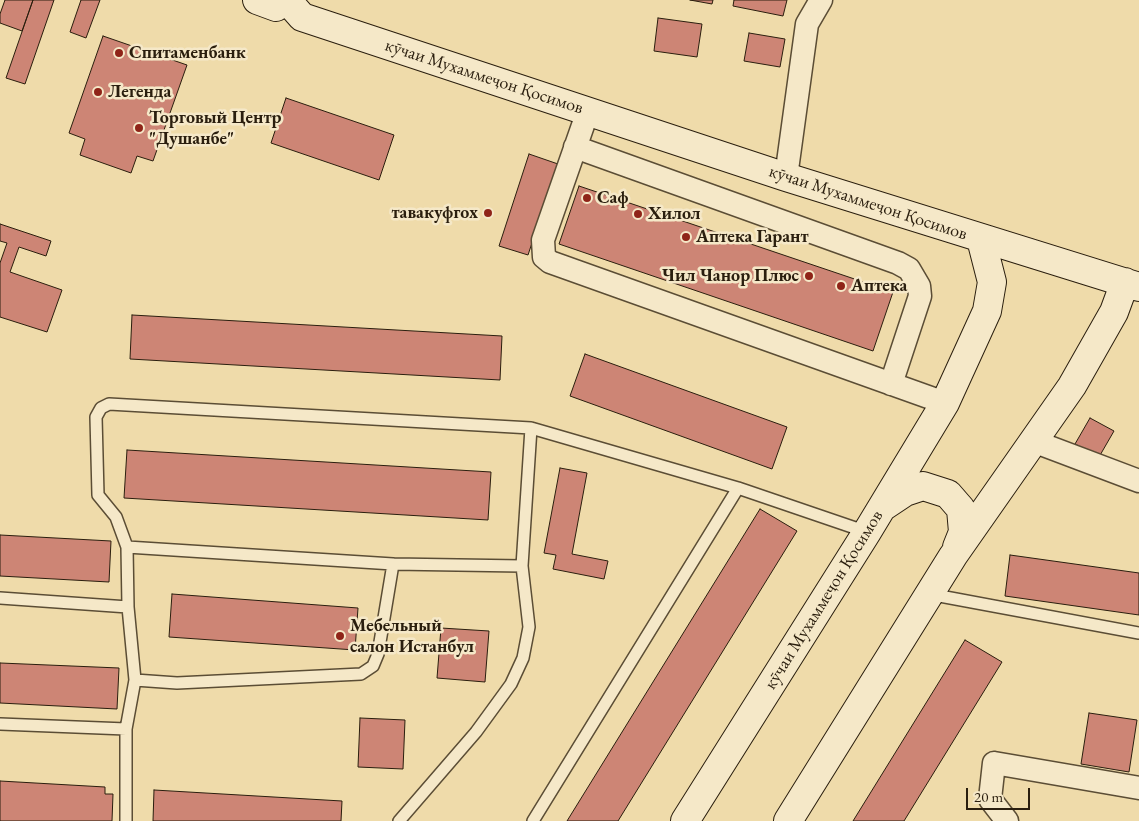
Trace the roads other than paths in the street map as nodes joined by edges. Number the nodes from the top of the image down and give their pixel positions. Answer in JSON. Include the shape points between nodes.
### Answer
{"nodes":[{"id":1,"x":821,"y":0,"type":"edge"},
{"id":2,"x":278,"y":5,"type":"edge"},
{"id":3,"x":588,"y":111,"type":"junction"},
{"id":4,"x":575,"y":147,"type":"junction"},
{"id":5,"x":786,"y":176,"type":"junction"},
{"id":6,"x":981,"y":239,"type":"junction"},
{"id":7,"x":1132,"y":285,"type":"edge"},
{"id":8,"x":891,"y":384,"type":"junction"},
{"id":9,"x":945,"y":403,"type":"junction"},
{"id":10,"x":531,"y":428,"type":"junction"},
{"id":11,"x":1033,"y":441,"type":"junction"},
{"id":12,"x":1139,"y":481,"type":"edge"},
{"id":13,"x":738,"y":488,"type":"junction"},
{"id":14,"x":883,"y":507,"type":"junction"},
{"id":15,"x":867,"y":532,"type":"junction"},
{"id":16,"x":127,"y":547,"type":"junction"},
{"id":17,"x":953,"y":556,"type":"junction"},
{"id":18,"x":392,"y":564,"type":"junction"},
{"id":19,"x":522,"y":566,"type":"junction"},
{"id":20,"x":929,"y":594,"type":"junction"},
{"id":21,"x":0,"y":598,"type":"edge"},
{"id":22,"x":128,"y":608,"type":"junction"},
{"id":23,"x":1139,"y":633,"type":"edge"},
{"id":24,"x":135,"y":680,"type":"junction"},
{"id":25,"x":0,"y":724,"type":"edge"},
{"id":26,"x":126,"y":728,"type":"junction"},
{"id":27,"x":1139,"y":788,"type":"edge"},
{"id":28,"x":126,"y":821,"type":"edge"},
{"id":29,"x":399,"y":821,"type":"edge"},
{"id":30,"x":533,"y":821,"type":"edge"},
{"id":31,"x":685,"y":821,"type":"edge"},
{"id":32,"x":788,"y":821,"type":"edge"},
{"id":33,"x":1007,"y":821,"type":"edge"}],
"edges":[{"from":1,"to":5,"type":"street","via":[[807,24]]},
{"from":2,"to":3,"type":"street","name":"кӯчаи Мухаммеҷон Қосимов"},
{"from":3,"to":4,"type":"street"},
{"from":3,"to":5,"type":"street","name":"кӯчаи Мухаммеҷон Қосимов"},
{"from":4,"to":8,"type":"street","via":[[909,268],[920,286],[920,296]]},
{"from":4,"to":8,"type":"street","via":[[543,240],[544,257],[550,262]]},
{"from":5,"to":6,"type":"street","name":"кӯчаи Мухаммеҷон Қосимов"},
{"from":6,"to":7,"type":"street"},
{"from":6,"to":9,"type":"street","name":"кӯчаи Мухаммеҷон Қосимов","via":[[992,282],[987,310]]},
{"from":7,"to":11,"type":"street","via":[[1072,386]]},
{"from":8,"to":9,"type":"street"},
{"from":9,"to":14,"type":"street","name":"кӯчаи Мухаммеҷон Қосимов"},
{"from":10,"to":13,"type":"lane"},
{"from":10,"to":16,"type":"lane","via":[[109,404],[101,408],[96,417],[98,495],[116,517]]},
{"from":10,"to":19,"type":"lane"},
{"from":11,"to":12,"type":"street"},
{"from":11,"to":17,"type":"street"},
{"from":13,"to":15,"type":"lane"},
{"from":13,"to":30,"type":"lane"},
{"from":14,"to":15,"type":"street","name":"кӯчаи Мухаммеҷон Қосимов"},
{"from":14,"to":17,"type":"street","via":[[906,492],[923,486],[948,494],[961,509],[963,532]]},
{"from":15,"to":31,"type":"street","name":"кӯчаи Мухаммеҷон Қосимов"},
{"from":16,"to":18,"type":"lane"},
{"from":16,"to":22,"type":"lane"},
{"from":17,"to":20,"type":"street"},
{"from":18,"to":19,"type":"lane"},
{"from":18,"to":24,"type":"lane","via":[[378,654],[373,666],[361,674],[177,683]]},
{"from":19,"to":29,"type":"lane","via":[[529,627],[524,658],[511,684],[476,732]]},
{"from":20,"to":23,"type":"lane"},
{"from":20,"to":32,"type":"street"},
{"from":21,"to":22,"type":"lane"},
{"from":22,"to":24,"type":"lane"},
{"from":24,"to":26,"type":"lane"},
{"from":25,"to":26,"type":"lane"},
{"from":26,"to":28,"type":"lane"},
{"from":27,"to":33,"type":"street","via":[[994,763],[990,799]]}]}
